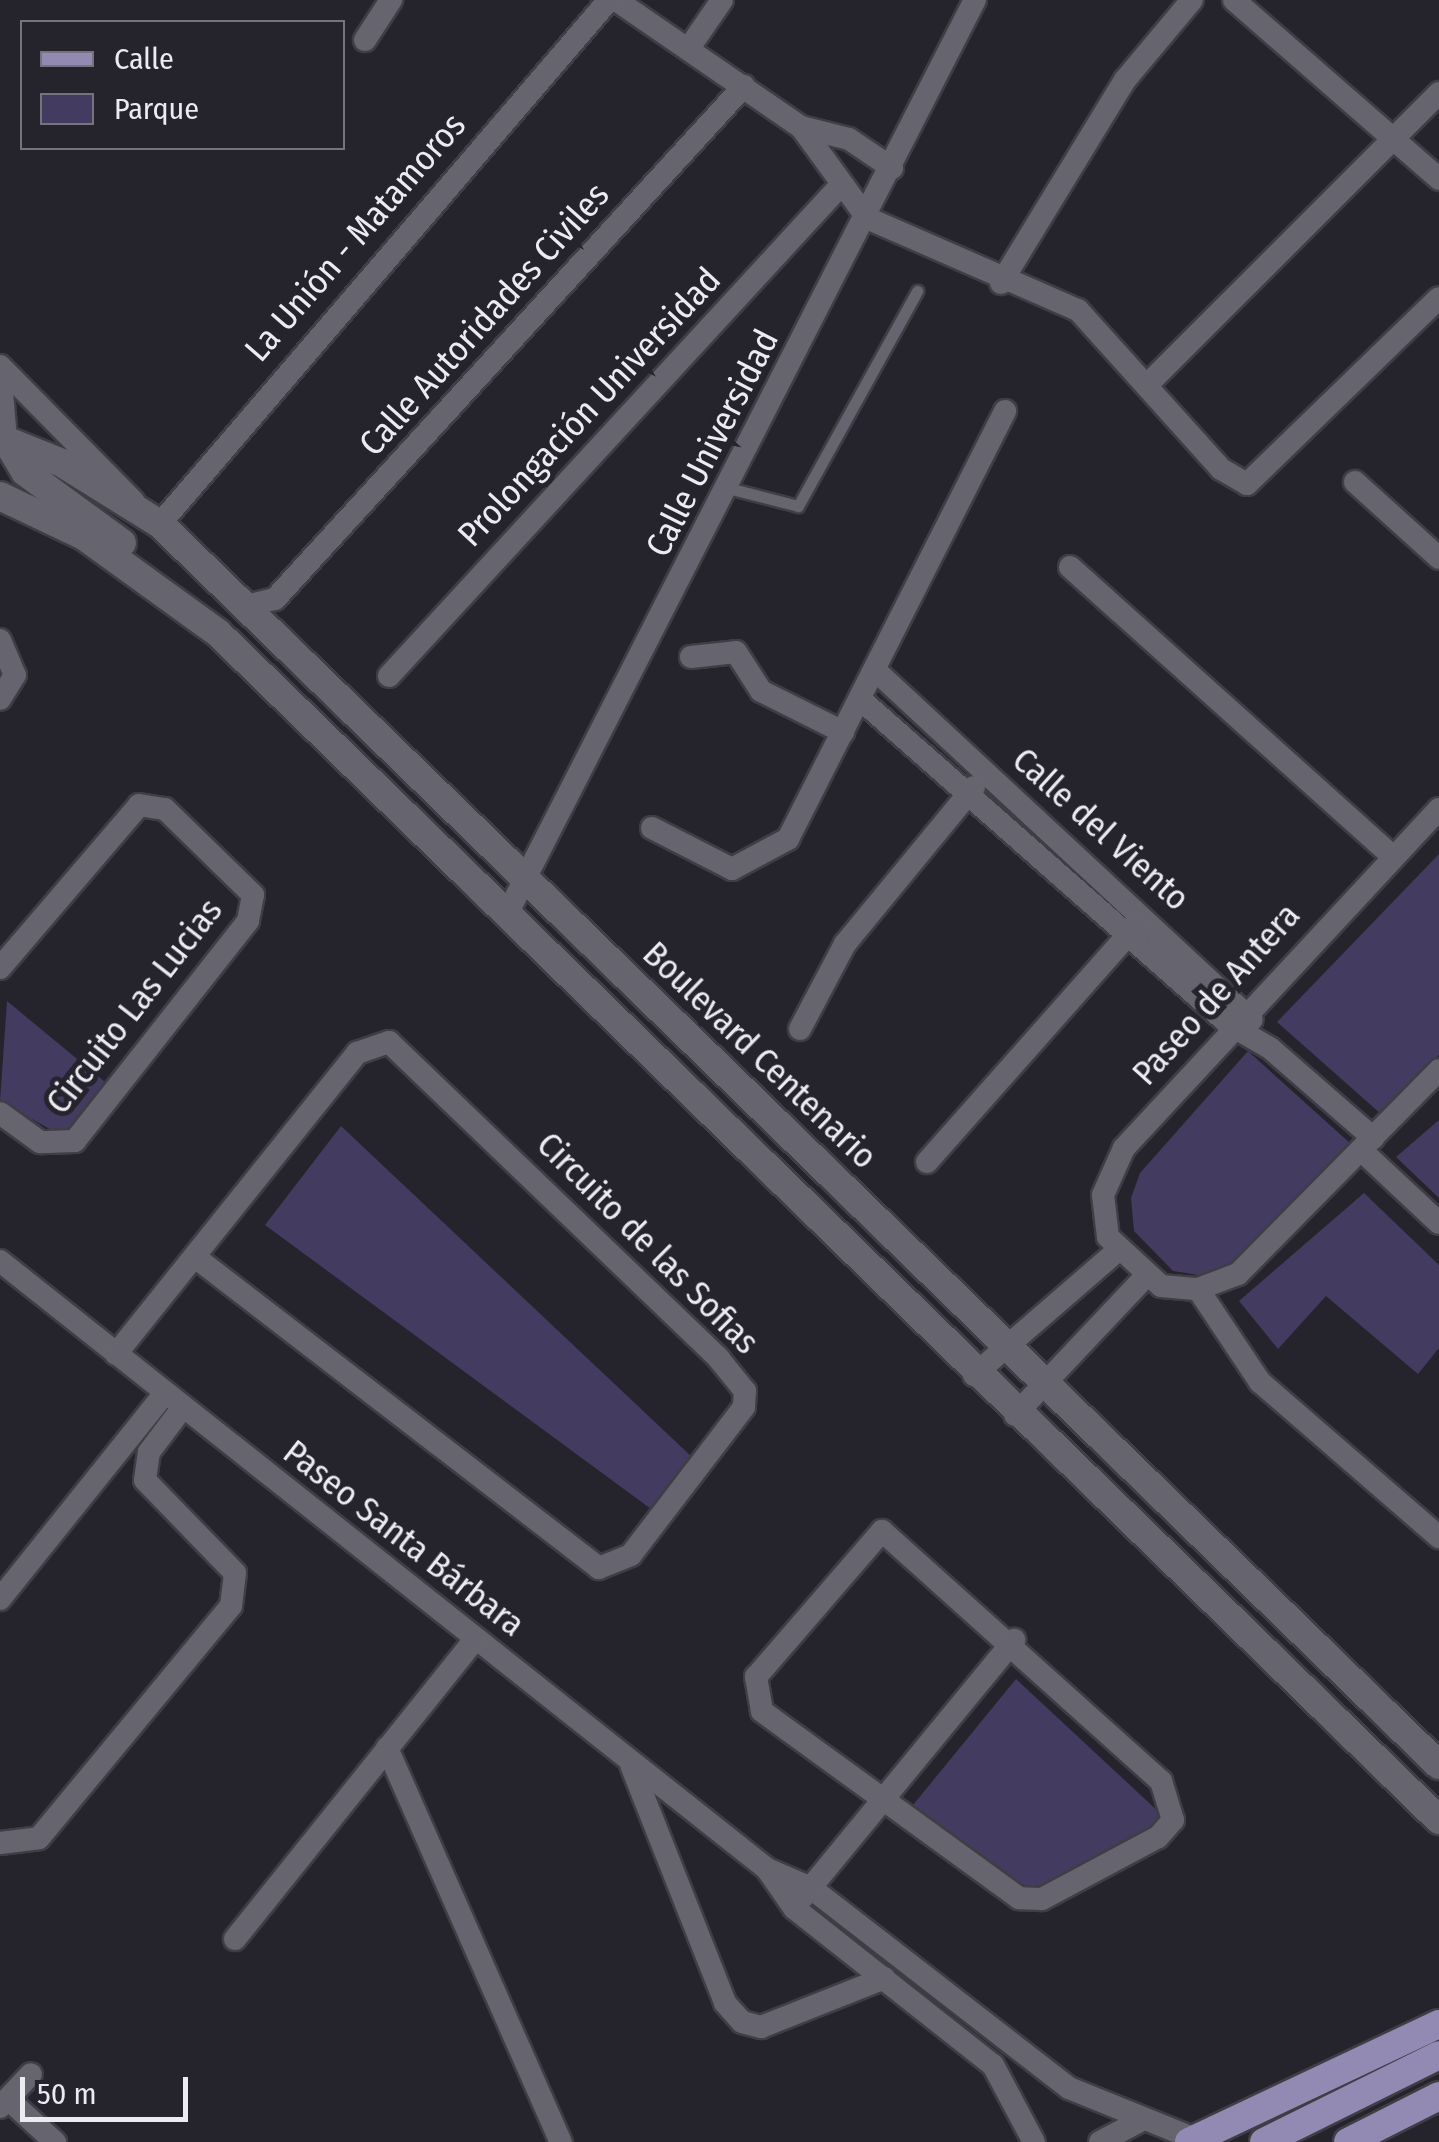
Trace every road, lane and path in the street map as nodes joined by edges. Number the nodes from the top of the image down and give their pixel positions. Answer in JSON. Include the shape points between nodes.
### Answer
{"nodes":[{"id":1,"x":391,"y":0,"type":"edge"},
{"id":2,"x":609,"y":0,"type":"edge"},
{"id":3,"x":616,"y":0,"type":"edge"},
{"id":4,"x":722,"y":0,"type":"edge"},
{"id":5,"x":976,"y":0,"type":"edge"},
{"id":6,"x":1192,"y":0,"type":"edge"},
{"id":7,"x":1234,"y":0,"type":"edge"},
{"id":8,"x":365,"y":40,"type":"dead end"},
{"id":9,"x":689,"y":48,"type":"junction"},
{"id":10,"x":744,"y":86,"type":"junction"},
{"id":11,"x":1439,"y":94,"type":"edge"},
{"id":12,"x":801,"y":127,"type":"junction"},
{"id":13,"x":1394,"y":140,"type":"junction"},
{"id":14,"x":892,"y":168,"type":"junction"},
{"id":15,"x":1439,"y":178,"type":"edge"},
{"id":16,"x":841,"y":185,"type":"junction"},
{"id":17,"x":868,"y":218,"type":"junction"},
{"id":18,"x":1001,"y":283,"type":"junction"},
{"id":19,"x":917,"y":292,"type":"dead end"},
{"id":20,"x":1439,"y":298,"type":"edge"},
{"id":21,"x":0,"y":367,"type":"edge"},
{"id":22,"x":1147,"y":385,"type":"junction"},
{"id":23,"x":1005,"y":410,"type":"dead end"},
{"id":24,"x":3,"y":439,"type":"edge"},
{"id":25,"x":1355,"y":482,"type":"dead end"},
{"id":26,"x":728,"y":488,"type":"junction"},
{"id":27,"x":0,"y":496,"type":"edge"},
{"id":28,"x":150,"y":518,"type":"junction"},
{"id":29,"x":1439,"y":558,"type":"edge"},
{"id":30,"x":1070,"y":567,"type":"dead end"},
{"id":31,"x":160,"y":587,"type":"junction"},
{"id":32,"x":276,"y":598,"type":"junction"},
{"id":33,"x":246,"y":606,"type":"junction"},
{"id":34,"x":272,"y":631,"type":"junction"},
{"id":35,"x":0,"y":640,"type":"edge"},
{"id":36,"x":690,"y":657,"type":"dead end"},
{"id":37,"x":875,"y":670,"type":"junction"},
{"id":38,"x":389,"y":676,"type":"dead end"},
{"id":39,"x":0,"y":699,"type":"edge"},
{"id":40,"x":860,"y":699,"type":"junction"},
{"id":41,"x":843,"y":732,"type":"junction"},
{"id":42,"x":987,"y":773,"type":"junction"},
{"id":43,"x":966,"y":796,"type":"junction"},
{"id":44,"x":1439,"y":810,"type":"edge"},
{"id":45,"x":652,"y":828,"type":"dead end"},
{"id":46,"x":1392,"y":856,"type":"junction"},
{"id":47,"x":526,"y":879,"type":"junction"},
{"id":48,"x":1146,"y":915,"type":"junction"},
{"id":49,"x":506,"y":916,"type":"junction"},
{"id":50,"x":1127,"y":937,"type":"junction"},
{"id":51,"x":0,"y":968,"type":"edge"},
{"id":52,"x":1237,"y":1017,"type":"junction"},
{"id":53,"x":800,"y":1029,"type":"dead end"},
{"id":54,"x":1439,"y":1070,"type":"edge"},
{"id":55,"x":0,"y":1114,"type":"edge"},
{"id":56,"x":1367,"y":1144,"type":"junction"},
{"id":57,"x":928,"y":1162,"type":"dead end"},
{"id":58,"x":1439,"y":1223,"type":"edge"},
{"id":59,"x":1116,"y":1250,"type":"junction"},
{"id":60,"x":195,"y":1257,"type":"junction"},
{"id":61,"x":0,"y":1261,"type":"edge"},
{"id":62,"x":1144,"y":1278,"type":"junction"},
{"id":63,"x":1198,"y":1288,"type":"junction"},
{"id":64,"x":1005,"y":1346,"type":"junction"},
{"id":65,"x":116,"y":1354,"type":"junction"},
{"id":66,"x":974,"y":1375,"type":"junction"},
{"id":67,"x":1044,"y":1385,"type":"junction"},
{"id":68,"x":174,"y":1400,"type":"junction"},
{"id":69,"x":1015,"y":1415,"type":"junction"},
{"id":70,"x":1439,"y":1537,"type":"edge"},
{"id":71,"x":0,"y":1599,"type":"edge"},
{"id":72,"x":475,"y":1639,"type":"junction"},
{"id":73,"x":1014,"y":1640,"type":"junction"},
{"id":74,"x":387,"y":1748,"type":"junction"},
{"id":75,"x":630,"y":1762,"type":"junction"},
{"id":76,"x":1439,"y":1765,"type":"edge"},
{"id":77,"x":881,"y":1802,"type":"junction"},
{"id":78,"x":1439,"y":1820,"type":"edge"},
{"id":79,"x":0,"y":1842,"type":"edge"},
{"id":80,"x":766,"y":1869,"type":"junction"},
{"id":81,"x":811,"y":1888,"type":"junction"},
{"id":82,"x":794,"y":1908,"type":"junction"},
{"id":83,"x":234,"y":1939,"type":"dead end"},
{"id":84,"x":885,"y":1978,"type":"junction"},
{"id":85,"x":1439,"y":2024,"type":"edge"},
{"id":86,"x":1439,"y":2055,"type":"edge"},
{"id":87,"x":31,"y":2074,"type":"dead end"},
{"id":88,"x":1439,"y":2096,"type":"edge"},
{"id":89,"x":4,"y":2103,"type":"edge"},
{"id":90,"x":1138,"y":2122,"type":"junction"},
{"id":91,"x":1192,"y":2141,"type":"edge"},
{"id":92,"x":55,"y":2142,"type":"edge"},
{"id":93,"x":562,"y":2142,"type":"edge"},
{"id":94,"x":1034,"y":2142,"type":"edge"},
{"id":95,"x":1100,"y":2142,"type":"edge"},
{"id":96,"x":1264,"y":2142,"type":"edge"},
{"id":97,"x":1348,"y":2142,"type":"edge"}],
"edges":[{"from":1,"to":8,"type":"street"},
{"from":2,"to":28,"type":"street","name":"La Unión - Matamoros"},
{"from":3,"to":9,"type":"street"},
{"from":4,"to":9,"type":"street"},
{"from":5,"to":14,"type":"street","name":"Calle Universidad"},
{"from":6,"to":18,"type":"street","via":[[1125,80]]},
{"from":7,"to":13,"type":"street"},
{"from":9,"to":10,"type":"street"},
{"from":10,"to":12,"type":"street"},
{"from":10,"to":32,"type":"street","name":"Calle Autoridades Civiles"},
{"from":11,"to":13,"type":"street"},
{"from":12,"to":14,"type":"street","via":[[849,139]]},
{"from":12,"to":16,"type":"street"},
{"from":13,"to":15,"type":"street"},
{"from":13,"to":22,"type":"street"},
{"from":14,"to":17,"type":"street","name":"Calle Universidad"},
{"from":16,"to":17,"type":"street"},
{"from":16,"to":38,"type":"street","name":"Prolongación Universidad"},
{"from":17,"to":18,"type":"street"},
{"from":17,"to":26,"type":"street","name":"Calle Universidad"},
{"from":18,"to":22,"type":"street","via":[[1078,310]]},
{"from":19,"to":26,"type":"lane","via":[[798,506]]},
{"from":20,"to":22,"type":"street","via":[[1247,484],[1221,468]]},
{"from":21,"to":24,"type":"street"},
{"from":21,"to":28,"type":"street"},
{"from":23,"to":37,"type":"street"},
{"from":24,"to":28,"type":"main road","name":"Boulevard Centenario"},
{"from":24,"to":31,"type":"main road","via":[[25,472],[125,544]]},
{"from":25,"to":29,"type":"street"},
{"from":26,"to":47,"type":"street","name":"Calle Universidad"},
{"from":27,"to":31,"type":"main road"},
{"from":28,"to":33,"type":"main road","name":"Boulevard Centenario"},
{"from":30,"to":46,"type":"street"},
{"from":31,"to":49,"type":"main road"},
{"from":32,"to":33,"type":"street"},
{"from":32,"to":34,"type":"street"},
{"from":33,"to":34,"type":"main road","name":"Boulevard Centenario"},
{"from":34,"to":47,"type":"main road","name":"Boulevard Centenario"},
{"from":35,"to":39,"type":"street","via":[[15,675]]},
{"from":36,"to":41,"type":"street","via":[[736,652],[761,690]]},
{"from":37,"to":40,"type":"street"},
{"from":37,"to":42,"type":"street","name":"Calle del Viento"},
{"from":40,"to":41,"type":"street"},
{"from":40,"to":43,"type":"street","name":"Calle del Viento"},
{"from":41,"to":45,"type":"street","via":[[788,838],[756,863],[712,866]]},
{"from":42,"to":43,"type":"street"},
{"from":42,"to":48,"type":"street","name":"Calle del Viento"},
{"from":43,"to":50,"type":"street","name":"Calle del Viento"},
{"from":43,"to":53,"type":"street","via":[[845,944]]},
{"from":44,"to":46,"type":"street","name":"Paseo de Antera"},
{"from":46,"to":52,"type":"street","name":"Paseo de Antera"},
{"from":47,"to":49,"type":"street","name":"Calle Universidad"},
{"from":47,"to":64,"type":"main road","name":"Boulevard Centenario"},
{"from":48,"to":50,"type":"street"},
{"from":48,"to":52,"type":"street","name":"Calle del Viento"},
{"from":49,"to":66,"type":"main road"},
{"from":50,"to":52,"type":"street","name":"Calle del Viento"},
{"from":50,"to":57,"type":"street"},
{"from":51,"to":55,"type":"street","name":"Circuito Las Lucias","via":[[139,805],[165,809],[253,895],[248,921],[74,1142],[40,1142]]},
{"from":52,"to":56,"type":"street","name":"Calle del Viento"},
{"from":52,"to":59,"type":"street","name":"Paseo de Antera","via":[[1112,1166],[1103,1217]]},
{"from":54,"to":56,"type":"street"},
{"from":56,"to":58,"type":"street","name":"Calle del Viento"},
{"from":56,"to":63,"type":"street","via":[[1238,1274]]},
{"from":59,"to":62,"type":"street"},
{"from":59,"to":64,"type":"street"},
{"from":60,"to":60,"type":"street","name":"Circuito de las Sofias","via":[[357,1053],[389,1042],[719,1360],[745,1391],[744,1408],[631,1554],[599,1568]]},
{"from":60,"to":65,"type":"street","name":"Circuito de las Sofias"},
{"from":61,"to":65,"type":"street","name":"Paseo Santa Bárbara"},
{"from":62,"to":63,"type":"street"},
{"from":62,"to":67,"type":"street"},
{"from":63,"to":70,"type":"street","via":[[1260,1382]]},
{"from":64,"to":66,"type":"street"},
{"from":64,"to":67,"type":"main road","name":"Boulevard Centenario"},
{"from":65,"to":68,"type":"street","name":"Paseo Santa Bárbara"},
{"from":66,"to":69,"type":"main road"},
{"from":67,"to":69,"type":"street"},
{"from":67,"to":76,"type":"main road","name":"Boulevard Centenario"},
{"from":68,"to":71,"type":"street"},
{"from":68,"to":72,"type":"street","name":"Paseo Santa Bárbara"},
{"from":68,"to":79,"type":"street","via":[[149,1452],[145,1480],[234,1573],[231,1606],[40,1838]]},
{"from":69,"to":78,"type":"main road"},
{"from":72,"to":74,"type":"street"},
{"from":72,"to":75,"type":"street","name":"Paseo Santa Bárbara"},
{"from":73,"to":77,"type":"street"},
{"from":73,"to":77,"type":"street","via":[[902,1543],[871,1534],[756,1677],[755,1694],[762,1710]]},
{"from":73,"to":77,"type":"street","via":[[1162,1781],[1174,1820],[1042,1900],[1019,1898]]},
{"from":74,"to":83,"type":"street"},
{"from":74,"to":93,"type":"street"},
{"from":75,"to":80,"type":"street","name":"Paseo Santa Bárbara"},
{"from":75,"to":84,"type":"street","via":[[725,2003],[742,2022],[761,2028]]},
{"from":77,"to":81,"type":"street"},
{"from":80,"to":81,"type":"street","name":"Paseo Santa Bárbara"},
{"from":80,"to":82,"type":"street","name":"Paseo Santa Bárbara"},
{"from":81,"to":82,"type":"street"},
{"from":81,"to":90,"type":"street","name":"Paseo Santa Bárbara","via":[[1040,2069]]},
{"from":82,"to":84,"type":"street","name":"Paseo Santa Bárbara"},
{"from":84,"to":94,"type":"street","name":"Paseo Santa Bárbara","via":[[993,2065]]},
{"from":85,"to":91,"type":"main road"},
{"from":86,"to":96,"type":"main road"},
{"from":87,"to":89,"type":"street"},
{"from":88,"to":97,"type":"main road"},
{"from":89,"to":92,"type":"street"},
{"from":90,"to":91,"type":"street","name":"Paseo Santa Bárbara"},
{"from":90,"to":95,"type":"street"}]}
